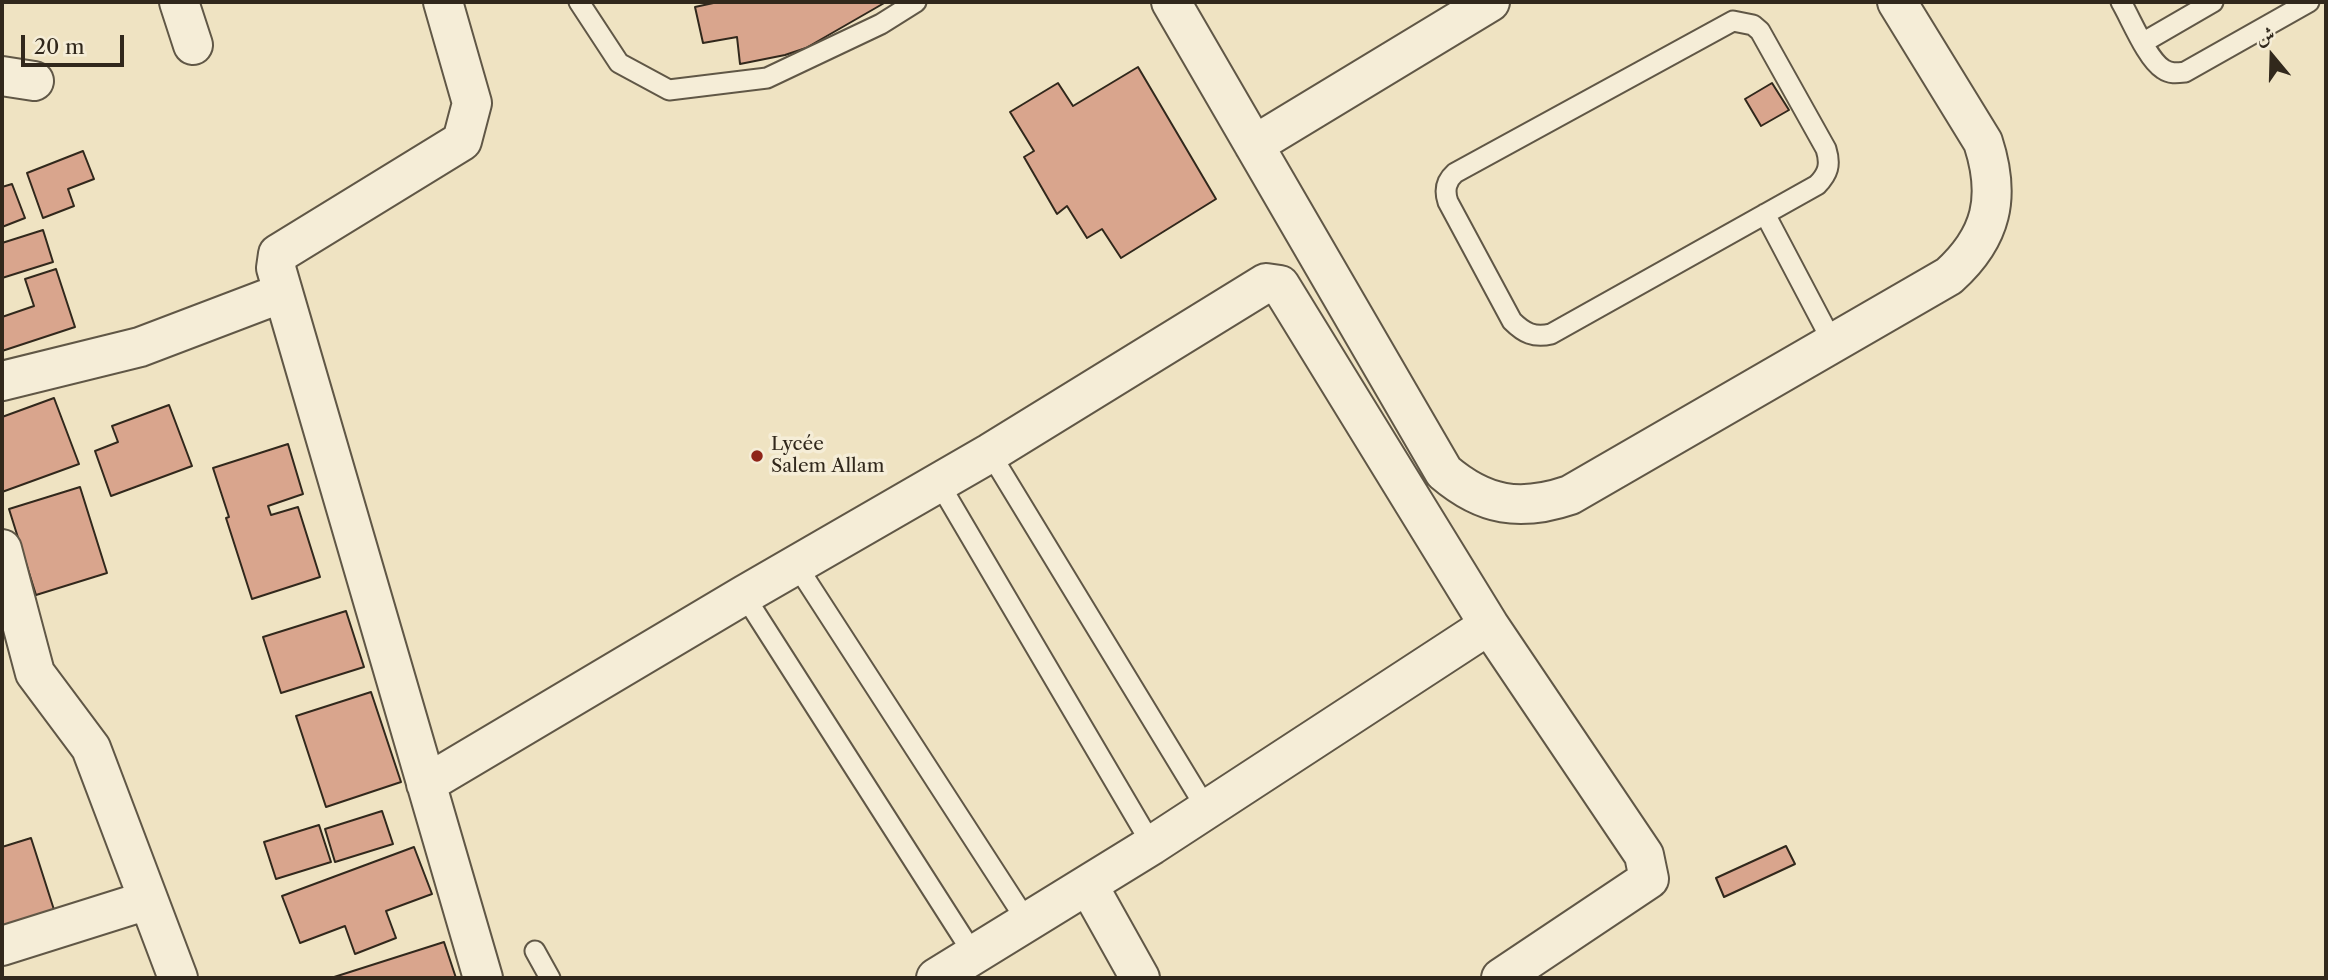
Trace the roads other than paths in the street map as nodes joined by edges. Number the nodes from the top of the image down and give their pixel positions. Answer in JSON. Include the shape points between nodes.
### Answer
{"nodes":[{"id":1,"x":179,"y":2,"type":"edge"},
{"id":2,"x":443,"y":2,"type":"edge"},
{"id":3,"x":579,"y":2,"type":"edge"},
{"id":4,"x":916,"y":2,"type":"edge"},
{"id":5,"x":1171,"y":2,"type":"edge"},
{"id":6,"x":1490,"y":2,"type":"edge"},
{"id":7,"x":1897,"y":2,"type":"edge"},
{"id":8,"x":2121,"y":2,"type":"edge"},
{"id":9,"x":2213,"y":2,"type":"edge"},
{"id":10,"x":2309,"y":2,"type":"edge"},
{"id":11,"x":2144,"y":42,"type":"junction"},
{"id":12,"x":193,"y":45,"type":"dead end"},
{"id":13,"x":1254,"y":145,"type":"junction"},
{"id":14,"x":1765,"y":214,"type":"junction"},
{"id":15,"x":282,"y":293,"type":"junction"},
{"id":16,"x":1833,"y":343,"type":"junction"},
{"id":17,"x":2,"y":381,"type":"edge"},
{"id":18,"x":990,"y":453,"type":"junction"},
{"id":19,"x":939,"y":483,"type":"junction"},
{"id":20,"x":2,"y":550,"type":"edge"},
{"id":21,"x":797,"y":566,"type":"junction"},
{"id":22,"x":744,"y":595,"type":"junction"},
{"id":23,"x":1489,"y":625,"type":"junction"},
{"id":24,"x":426,"y":784,"type":"junction"},
{"id":25,"x":1206,"y":808,"type":"junction"},
{"id":26,"x":1152,"y":845,"type":"junction"},
{"id":27,"x":1088,"y":885,"type":"junction"},
{"id":28,"x":148,"y":900,"type":"junction"},
{"id":29,"x":1028,"y":923,"type":"junction"},
{"id":30,"x":2,"y":946,"type":"edge"},
{"id":31,"x":535,"y":951,"type":"dead end"},
{"id":32,"x":975,"y":955,"type":"junction"},
{"id":33,"x":178,"y":978,"type":"edge"},
{"id":34,"x":483,"y":978,"type":"edge"},
{"id":35,"x":550,"y":978,"type":"edge"},
{"id":36,"x":936,"y":978,"type":"edge"},
{"id":37,"x":1140,"y":978,"type":"edge"},
{"id":38,"x":1501,"y":978,"type":"edge"}],
"edges":[{"from":1,"to":12,"type":"street"},
{"from":2,"to":15,"type":"street","via":[[472,103],[462,141],[278,254]]},
{"from":3,"to":4,"type":"lane","via":[[619,64],[669,90],[766,78],[881,24]]},
{"from":5,"to":13,"type":"street"},
{"from":6,"to":13,"type":"street"},
{"from":7,"to":16,"type":"street","via":[[1983,142],[1993,186],[1991,209],[1976,247],[1949,276]]},
{"from":8,"to":11,"type":"lane"},
{"from":9,"to":11,"type":"lane"},
{"from":10,"to":11,"type":"lane","via":[[2185,72],[2161,68]]},
{"from":13,"to":16,"type":"street","via":[[1444,472],[1480,496],[1524,505],[1570,495]]},
{"from":14,"to":14,"type":"lane","via":[[1540,336],[1512,321],[1446,194],[1449,178],[1455,173],[1724,24],[1743,21],[1760,31],[1829,159],[1829,169],[1817,185]]},
{"from":14,"to":16,"type":"lane"},
{"from":15,"to":17,"type":"street","via":[[139,347]]},
{"from":15,"to":24,"type":"street"},
{"from":18,"to":19,"type":"street"},
{"from":18,"to":23,"type":"street","via":[[1266,283],[1280,285]]},
{"from":18,"to":25,"type":"lane"},
{"from":19,"to":21,"type":"street"},
{"from":19,"to":26,"type":"lane"},
{"from":20,"to":28,"type":"street","via":[[35,673],[91,747]]},
{"from":21,"to":22,"type":"street"},
{"from":21,"to":29,"type":"lane"},
{"from":22,"to":24,"type":"street"},
{"from":22,"to":32,"type":"lane"},
{"from":23,"to":25,"type":"street"},
{"from":23,"to":38,"type":"street","via":[[1644,855],[1649,879]]},
{"from":24,"to":34,"type":"street"},
{"from":25,"to":26,"type":"street"},
{"from":26,"to":27,"type":"street"},
{"from":27,"to":29,"type":"street"},
{"from":27,"to":37,"type":"street"},
{"from":28,"to":30,"type":"street"},
{"from":28,"to":33,"type":"street"},
{"from":29,"to":32,"type":"street"},
{"from":31,"to":35,"type":"lane"},
{"from":32,"to":36,"type":"street"}]}
